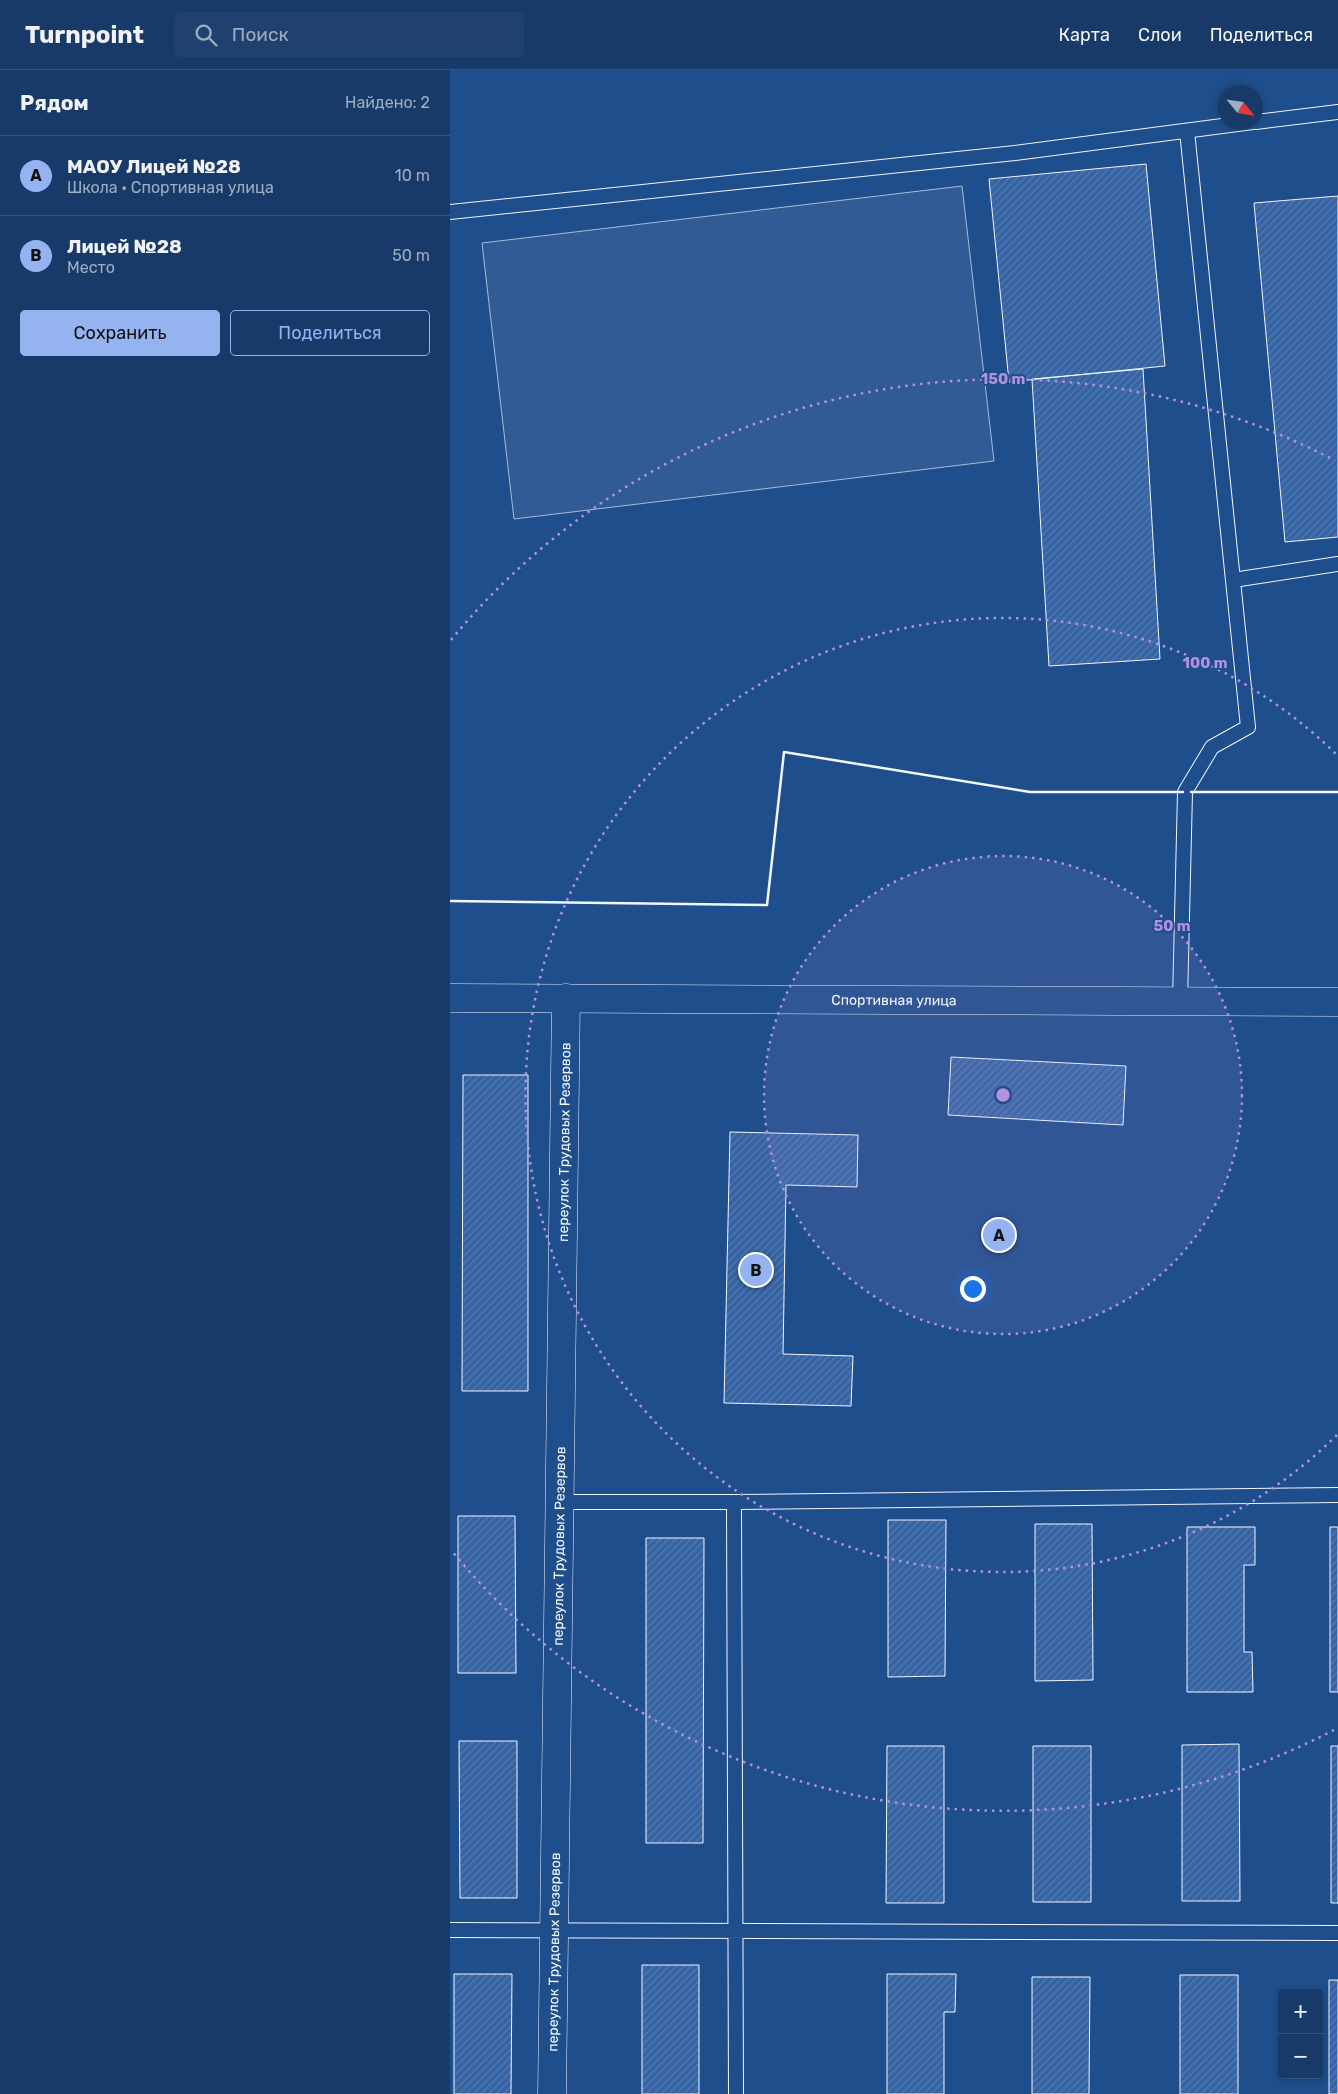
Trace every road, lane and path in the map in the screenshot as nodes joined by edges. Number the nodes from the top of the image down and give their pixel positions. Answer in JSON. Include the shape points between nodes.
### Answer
{"nodes":[{"id":1,"x":1338,"y":112,"type":"edge"},
{"id":2,"x":1263,"y":121,"type":"edge"},
{"id":3,"x":1218,"y":127,"type":"edge"},
{"id":4,"x":1187,"y":131,"type":"junction"},
{"id":5,"x":450,"y":212,"type":"edge"},
{"id":6,"x":1338,"y":564,"type":"edge"},
{"id":7,"x":1233,"y":580,"type":"junction"},
{"id":8,"x":450,"y":998,"type":"edge"},
{"id":9,"x":566,"y":998,"type":"junction"},
{"id":10,"x":1180,"y":1002,"type":"junction"},
{"id":11,"x":1338,"y":1002,"type":"edge"},
{"id":12,"x":1338,"y":1495,"type":"edge"},
{"id":13,"x":560,"y":1502,"type":"junction"},
{"id":14,"x":734,"y":1502,"type":"junction"},
{"id":15,"x":450,"y":1930,"type":"edge"},
{"id":16,"x":555,"y":1930,"type":"junction"},
{"id":17,"x":735,"y":1931,"type":"junction"},
{"id":18,"x":1338,"y":1933,"type":"edge"},
{"id":19,"x":552,"y":2094,"type":"edge"},
{"id":20,"x":736,"y":2094,"type":"edge"}],
"edges":[{"from":1,"to":2,"type":"lane"},
{"from":3,"to":4,"type":"lane"},
{"from":4,"to":5,"type":"lane","via":[[1015,154]]},
{"from":4,"to":7,"type":"lane"},
{"from":6,"to":7,"type":"lane"},
{"from":7,"to":10,"type":"lane","via":[[1248,727],[1212,747],[1185,792]]},
{"from":8,"to":9,"type":"street","name":"Спортивная улица"},
{"from":9,"to":10,"type":"street","name":"Спортивная улица"},
{"from":9,"to":13,"type":"street","name":"переулок Трудовых Резервов"},
{"from":10,"to":11,"type":"street","name":"Спортивная улица"},
{"from":12,"to":14,"type":"lane"},
{"from":13,"to":14,"type":"lane"},
{"from":13,"to":16,"type":"street","name":"переулок Трудовых Резервов"},
{"from":14,"to":17,"type":"lane"},
{"from":15,"to":16,"type":"lane"},
{"from":16,"to":17,"type":"lane"},
{"from":16,"to":19,"type":"street","name":"переулок Трудовых Резервов"},
{"from":17,"to":18,"type":"lane"},
{"from":17,"to":20,"type":"lane"}]}
